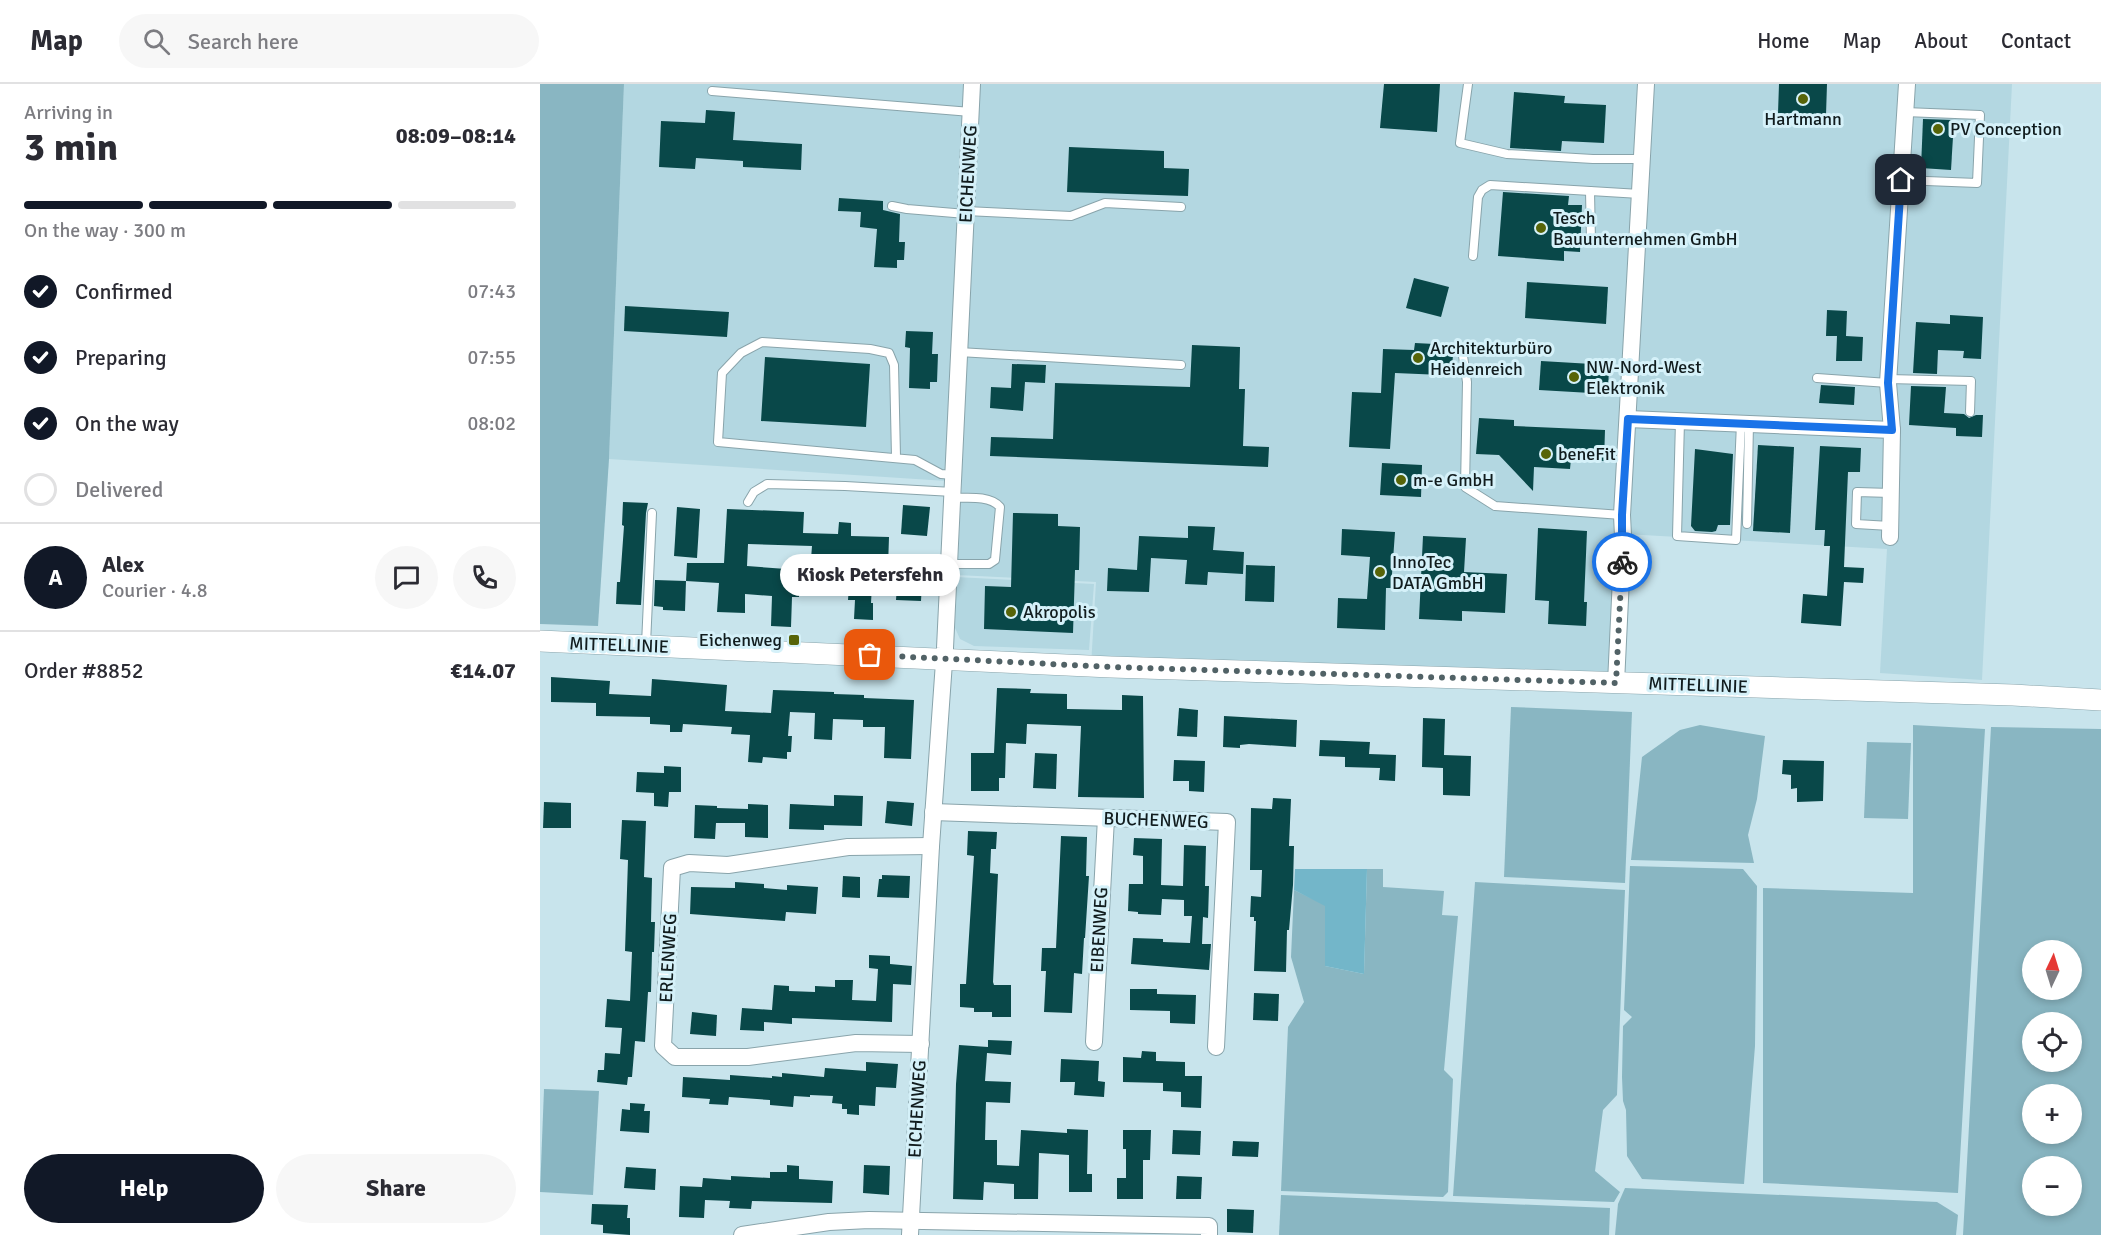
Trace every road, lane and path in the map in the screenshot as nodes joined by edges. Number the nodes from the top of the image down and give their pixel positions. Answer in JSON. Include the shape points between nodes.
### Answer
{"nodes":[{"id":1,"x":972,"y":84,"type":"edge"},
{"id":2,"x":1468,"y":84,"type":"edge"},
{"id":3,"x":1646,"y":84,"type":"edge"},
{"id":4,"x":1907,"y":84,"type":"edge"},
{"id":5,"x":712,"y":91,"type":"dead end"},
{"id":6,"x":971,"y":112,"type":"junction"},
{"id":7,"x":1905,"y":112,"type":"junction"},
{"id":8,"x":1642,"y":159,"type":"junction"},
{"id":9,"x":1901,"y":180,"type":"junction"},
{"id":10,"x":1590,"y":191,"type":"junction"},
{"id":11,"x":1640,"y":194,"type":"junction"},
{"id":12,"x":892,"y":206,"type":"dead end"},
{"id":13,"x":1180,"y":207,"type":"dead end"},
{"id":14,"x":966,"y":212,"type":"junction"},
{"id":15,"x":1591,"y":242,"type":"dead end"},
{"id":16,"x":1473,"y":256,"type":"dead end"},
{"id":17,"x":959,"y":351,"type":"junction"},
{"id":18,"x":1463,"y":356,"type":"dead end"},
{"id":19,"x":1181,"y":365,"type":"dead end"},
{"id":20,"x":1817,"y":378,"type":"dead end"},
{"id":21,"x":1888,"y":381,"type":"junction"},
{"id":22,"x":1970,"y":412,"type":"dead end"},
{"id":23,"x":1628,"y":419,"type":"junction"},
{"id":24,"x":1680,"y":421,"type":"junction"},
{"id":25,"x":1745,"y":423,"type":"junction"},
{"id":26,"x":1892,"y":430,"type":"junction"},
{"id":27,"x":897,"y":457,"type":"junction"},
{"id":28,"x":953,"y":475,"type":"junction"},
{"id":29,"x":1890,"y":493,"type":"junction"},
{"id":30,"x":953,"y":495,"type":"junction"},
{"id":31,"x":748,"y":502,"type":"dead end"},
{"id":32,"x":652,"y":513,"type":"dead end"},
{"id":33,"x":1622,"y":515,"type":"junction"},
{"id":34,"x":1747,"y":524,"type":"dead end"},
{"id":35,"x":1890,"y":532,"type":"joint"},
{"id":36,"x":949,"y":564,"type":"junction"},
{"id":37,"x":540,"y":641,"type":"edge"},
{"id":38,"x":646,"y":646,"type":"junction"},
{"id":39,"x":944,"y":659,"type":"junction"},
{"id":40,"x":1616,"y":683,"type":"junction"},
{"id":41,"x":2101,"y":700,"type":"edge"},
{"id":42,"x":933,"y":812,"type":"junction"},
{"id":43,"x":1106,"y":818,"type":"junction"},
{"id":44,"x":931,"y":846,"type":"junction"},
{"id":45,"x":1094,"y":1042,"type":"dead end"},
{"id":46,"x":921,"y":1044,"type":"junction"},
{"id":47,"x":1216,"y":1047,"type":"dead end"},
{"id":48,"x":911,"y":1228,"type":"edge"},
{"id":49,"x":1084,"y":1229,"type":"edge"},
{"id":50,"x":742,"y":1235,"type":"edge"},
{"id":51,"x":1209,"y":1235,"type":"edge"}],
"edges":[{"from":1,"to":6,"type":"street","name":"EICHENWEG"},
{"from":2,"to":8,"type":"lane","via":[[1461,143],[1507,154]]},
{"from":3,"to":8,"type":"street"},
{"from":4,"to":7,"type":"street"},
{"from":5,"to":6,"type":"lane"},
{"from":6,"to":14,"type":"street","name":"EICHENWEG"},
{"from":7,"to":9,"type":"street"},
{"from":7,"to":9,"type":"lane","via":[[1980,115],[1977,183]]},
{"from":8,"to":11,"type":"street"},
{"from":9,"to":21,"type":"street"},
{"from":10,"to":11,"type":"lane"},
{"from":10,"to":15,"type":"lane"},
{"from":10,"to":16,"type":"lane","via":[[1490,185],[1482,189]]},
{"from":11,"to":23,"type":"street"},
{"from":12,"to":14,"type":"lane"},
{"from":13,"to":14,"type":"lane","via":[[1105,203],[1071,216]]},
{"from":14,"to":17,"type":"street","name":"EICHENWEG"},
{"from":17,"to":19,"type":"lane"},
{"from":17,"to":28,"type":"street","name":"EICHENWEG"},
{"from":18,"to":33,"type":"lane","via":[[1467,382],[1466,487],[1494,506]]},
{"from":20,"to":21,"type":"lane"},
{"from":21,"to":22,"type":"lane","via":[[1971,381]]},
{"from":21,"to":26,"type":"street"},
{"from":23,"to":24,"type":"street"},
{"from":23,"to":33,"type":"street"},
{"from":24,"to":25,"type":"street"},
{"from":24,"to":25,"type":"lane","via":[[1677,536],[1736,540]]},
{"from":25,"to":26,"type":"street"},
{"from":25,"to":34,"type":"lane"},
{"from":26,"to":29,"type":"street"},
{"from":27,"to":27,"type":"lane","via":[[894,364],[889,353],[762,342],[741,353],[722,373],[718,442]]},
{"from":27,"to":28,"type":"lane","via":[[915,460],[940,474]]},
{"from":28,"to":30,"type":"street","name":"EICHENWEG"},
{"from":29,"to":35,"type":"street"},
{"from":29,"to":35,"type":"lane","via":[[1857,492],[1856,524]]},
{"from":30,"to":31,"type":"lane","via":[[767,484],[754,492]]},
{"from":30,"to":36,"type":"street","name":"EICHENWEG"},
{"from":30,"to":36,"type":"lane","via":[[981,498],[1000,507],[995,560],[989,564]]},
{"from":32,"to":38,"type":"lane"},
{"from":33,"to":40,"type":"street"},
{"from":36,"to":39,"type":"street","name":"EICHENWEG"},
{"from":37,"to":38,"type":"street","name":"MITTELLINIE"},
{"from":38,"to":39,"type":"street","name":"MITTELLINIE"},
{"from":39,"to":40,"type":"street","name":"MITTELLINIE"},
{"from":39,"to":42,"type":"street","name":"EICHENWEG"},
{"from":40,"to":41,"type":"street","name":"MITTELLINIE"},
{"from":42,"to":43,"type":"street","name":"BUCHENWEG"},
{"from":42,"to":44,"type":"street","name":"EICHENWEG"},
{"from":43,"to":45,"type":"street","name":"EIBENWEG"},
{"from":43,"to":47,"type":"street","name":"BUCHENWEG","via":[[1227,822]]},
{"from":44,"to":46,"type":"street","name":"EICHENWEG"},
{"from":44,"to":46,"type":"street","name":"ERLENWEG","via":[[848,847],[728,865],[689,863],[672,868],[663,1046],[675,1057],[748,1057],[856,1043]]},
{"from":46,"to":48,"type":"street","name":"EICHENWEG"},
{"from":48,"to":49,"type":"street"},
{"from":48,"to":50,"type":"street","via":[[869,1220]]},
{"from":49,"to":51,"type":"street","via":[[1209,1226]]}]}
